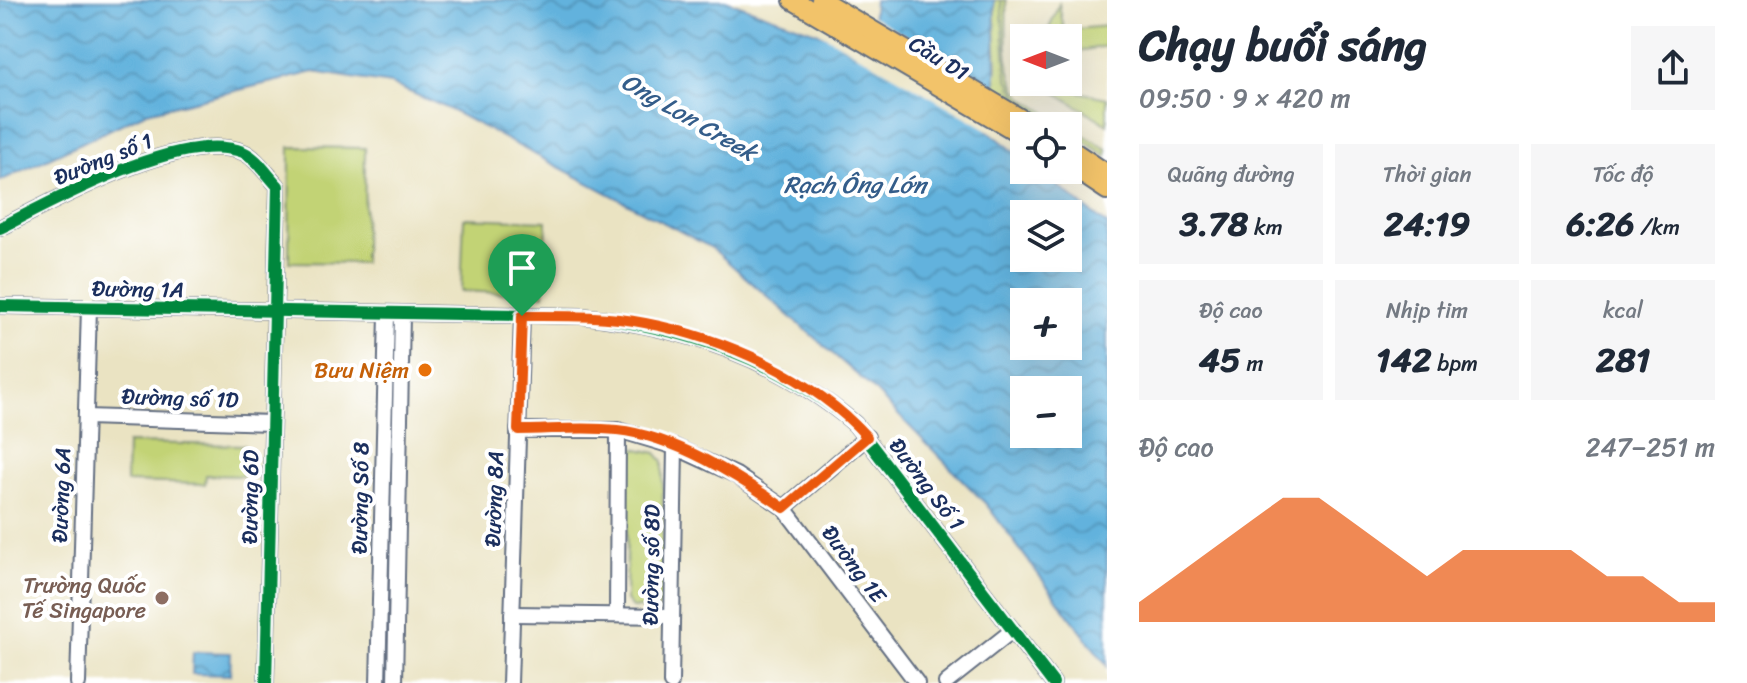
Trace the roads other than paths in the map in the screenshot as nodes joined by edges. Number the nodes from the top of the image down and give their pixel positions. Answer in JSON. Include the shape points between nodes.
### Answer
{"nodes":[{"id":1,"x":793,"y":0,"type":"edge"},
{"id":2,"x":828,"y":10,"type":"edge"},
{"id":3,"x":1010,"y":113,"type":"edge"},
{"id":4,"x":1010,"y":127,"type":"edge"},
{"id":5,"x":1082,"y":157,"type":"edge"},
{"id":6,"x":1082,"y":173,"type":"edge"},
{"id":7,"x":1107,"y":174,"type":"edge"},
{"id":8,"x":1107,"y":190,"type":"edge"},
{"id":9,"x":0,"y":228,"type":"edge"},
{"id":10,"x":0,"y":306,"type":"edge"},
{"id":11,"x":89,"y":308,"type":"junction"},
{"id":12,"x":275,"y":312,"type":"junction"},
{"id":13,"x":387,"y":314,"type":"junction"},
{"id":14,"x":402,"y":314,"type":"junction"},
{"id":15,"x":522,"y":316,"type":"junction"},
{"id":16,"x":86,"y":417,"type":"junction"},
{"id":17,"x":272,"y":423,"type":"junction"},
{"id":18,"x":518,"y":430,"type":"junction"},
{"id":19,"x":618,"y":430,"type":"junction"},
{"id":20,"x":867,"y":437,"type":"junction"},
{"id":21,"x":675,"y":447,"type":"junction"},
{"id":22,"x":784,"y":508,"type":"junction"},
{"id":23,"x":512,"y":614,"type":"junction"},
{"id":24,"x":617,"y":615,"type":"junction"},
{"id":25,"x":672,"y":616,"type":"junction"},
{"id":26,"x":1013,"y":630,"type":"junction"},
{"id":27,"x":78,"y":683,"type":"edge"},
{"id":28,"x":266,"y":683,"type":"edge"},
{"id":29,"x":378,"y":683,"type":"edge"},
{"id":30,"x":395,"y":683,"type":"edge"},
{"id":31,"x":510,"y":683,"type":"edge"},
{"id":32,"x":671,"y":683,"type":"edge"},
{"id":33,"x":917,"y":683,"type":"edge"},
{"id":34,"x":946,"y":683,"type":"edge"},
{"id":35,"x":1053,"y":683,"type":"edge"}],
"edges":[{"from":1,"to":2,"type":"main road"},
{"from":2,"to":3,"type":"main road","name":"Cầu D1"},
{"from":2,"to":4,"type":"main road","name":"Cầu D1"},
{"from":5,"to":7,"type":"main road"},
{"from":6,"to":8,"type":"main road"},
{"from":9,"to":12,"type":"street","name":"Đường số 1","via":[[75,189],[157,157],[222,146],[247,153],[278,186]]},
{"from":10,"to":11,"type":"street","name":"Đường 1A"},
{"from":11,"to":12,"type":"street","name":"Đường 1A"},
{"from":11,"to":16,"type":"street","name":"Đường 6A"},
{"from":12,"to":13,"type":"street"},
{"from":12,"to":17,"type":"street","name":"Đường 6D"},
{"from":13,"to":14,"type":"street","name":"Đường Số 1"},
{"from":13,"to":29,"type":"street","name":"Đường Số 8"},
{"from":14,"to":15,"type":"street","name":"Đường Số 1"},
{"from":14,"to":30,"type":"street","name":"Đường Số 8"},
{"from":15,"to":18,"type":"street","name":"Đường 8A"},
{"from":15,"to":20,"type":"street","name":"Đường Số 1","via":[[629,321],[692,335],[821,396]]},
{"from":16,"to":17,"type":"street","name":"Đường số 1D"},
{"from":16,"to":27,"type":"street","name":"Đường 6A"},
{"from":17,"to":28,"type":"street","name":"Đường 6D"},
{"from":18,"to":19,"type":"street","name":"Đường 1E"},
{"from":18,"to":23,"type":"street","name":"Đường 8A"},
{"from":19,"to":21,"type":"street","name":"Đường 1E"},
{"from":19,"to":24,"type":"street"},
{"from":20,"to":22,"type":"street"},
{"from":20,"to":26,"type":"street","name":"Đường Số 1"},
{"from":21,"to":22,"type":"street","name":"Đường 1E","via":[[736,475]]},
{"from":21,"to":25,"type":"street","name":"Đường số 8D"},
{"from":22,"to":33,"type":"street","name":"Đường 1E"},
{"from":23,"to":24,"type":"street"},
{"from":23,"to":31,"type":"street","name":"Đường 8A"},
{"from":24,"to":25,"type":"street"},
{"from":25,"to":32,"type":"street","name":"Đường số 8D"},
{"from":26,"to":34,"type":"street"},
{"from":26,"to":35,"type":"street","name":"Đường Số 1"}]}
